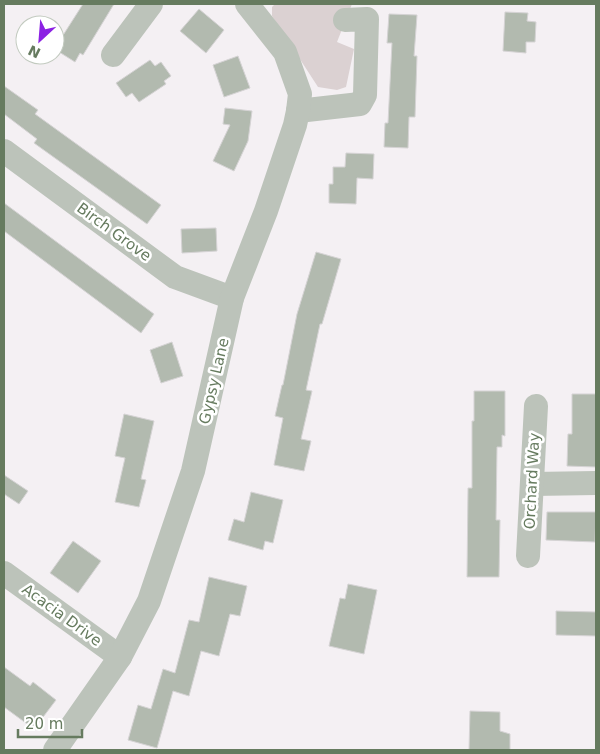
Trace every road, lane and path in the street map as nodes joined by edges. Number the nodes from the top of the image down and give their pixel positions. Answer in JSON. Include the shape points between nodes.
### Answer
{"nodes":[{"id":1,"x":151,"y":4,"type":"edge"},
{"id":2,"x":247,"y":4,"type":"edge"},
{"id":3,"x":345,"y":20,"type":"dead end"},
{"id":4,"x":113,"y":55,"type":"dead end"},
{"id":5,"x":298,"y":111,"type":"junction"},
{"id":6,"x":4,"y":151,"type":"edge"},
{"id":7,"x":232,"y":298,"type":"junction"},
{"id":8,"x":536,"y":406,"type":"dead end"},
{"id":9,"x":596,"y":482,"type":"edge"},
{"id":10,"x":533,"y":484,"type":"junction"},
{"id":11,"x":528,"y":556,"type":"dead end"},
{"id":12,"x":4,"y":573,"type":"edge"},
{"id":13,"x":120,"y":656,"type":"junction"},
{"id":14,"x":55,"y":750,"type":"edge"}],
"edges":[{"from":1,"to":4,"type":"street"},
{"from":2,"to":5,"type":"street","name":"Gypsy Lane","via":[[285,52],[300,94]]},
{"from":3,"to":5,"type":"street","via":[[367,19],[363,100],[360,104]]},
{"from":5,"to":7,"type":"street","name":"Gypsy Lane","via":[[266,211]]},
{"from":6,"to":7,"type":"street","name":"Birch Grove","via":[[175,277]]},
{"from":7,"to":13,"type":"street","name":"Gypsy Lane","via":[[193,470],[149,601]]},
{"from":8,"to":10,"type":"street","name":"Orchard Way"},
{"from":9,"to":10,"type":"street"},
{"from":10,"to":11,"type":"street","name":"Orchard Way"},
{"from":12,"to":13,"type":"street","name":"Acacia Drive"},
{"from":13,"to":14,"type":"street","name":"Gypsy Lane"}]}
